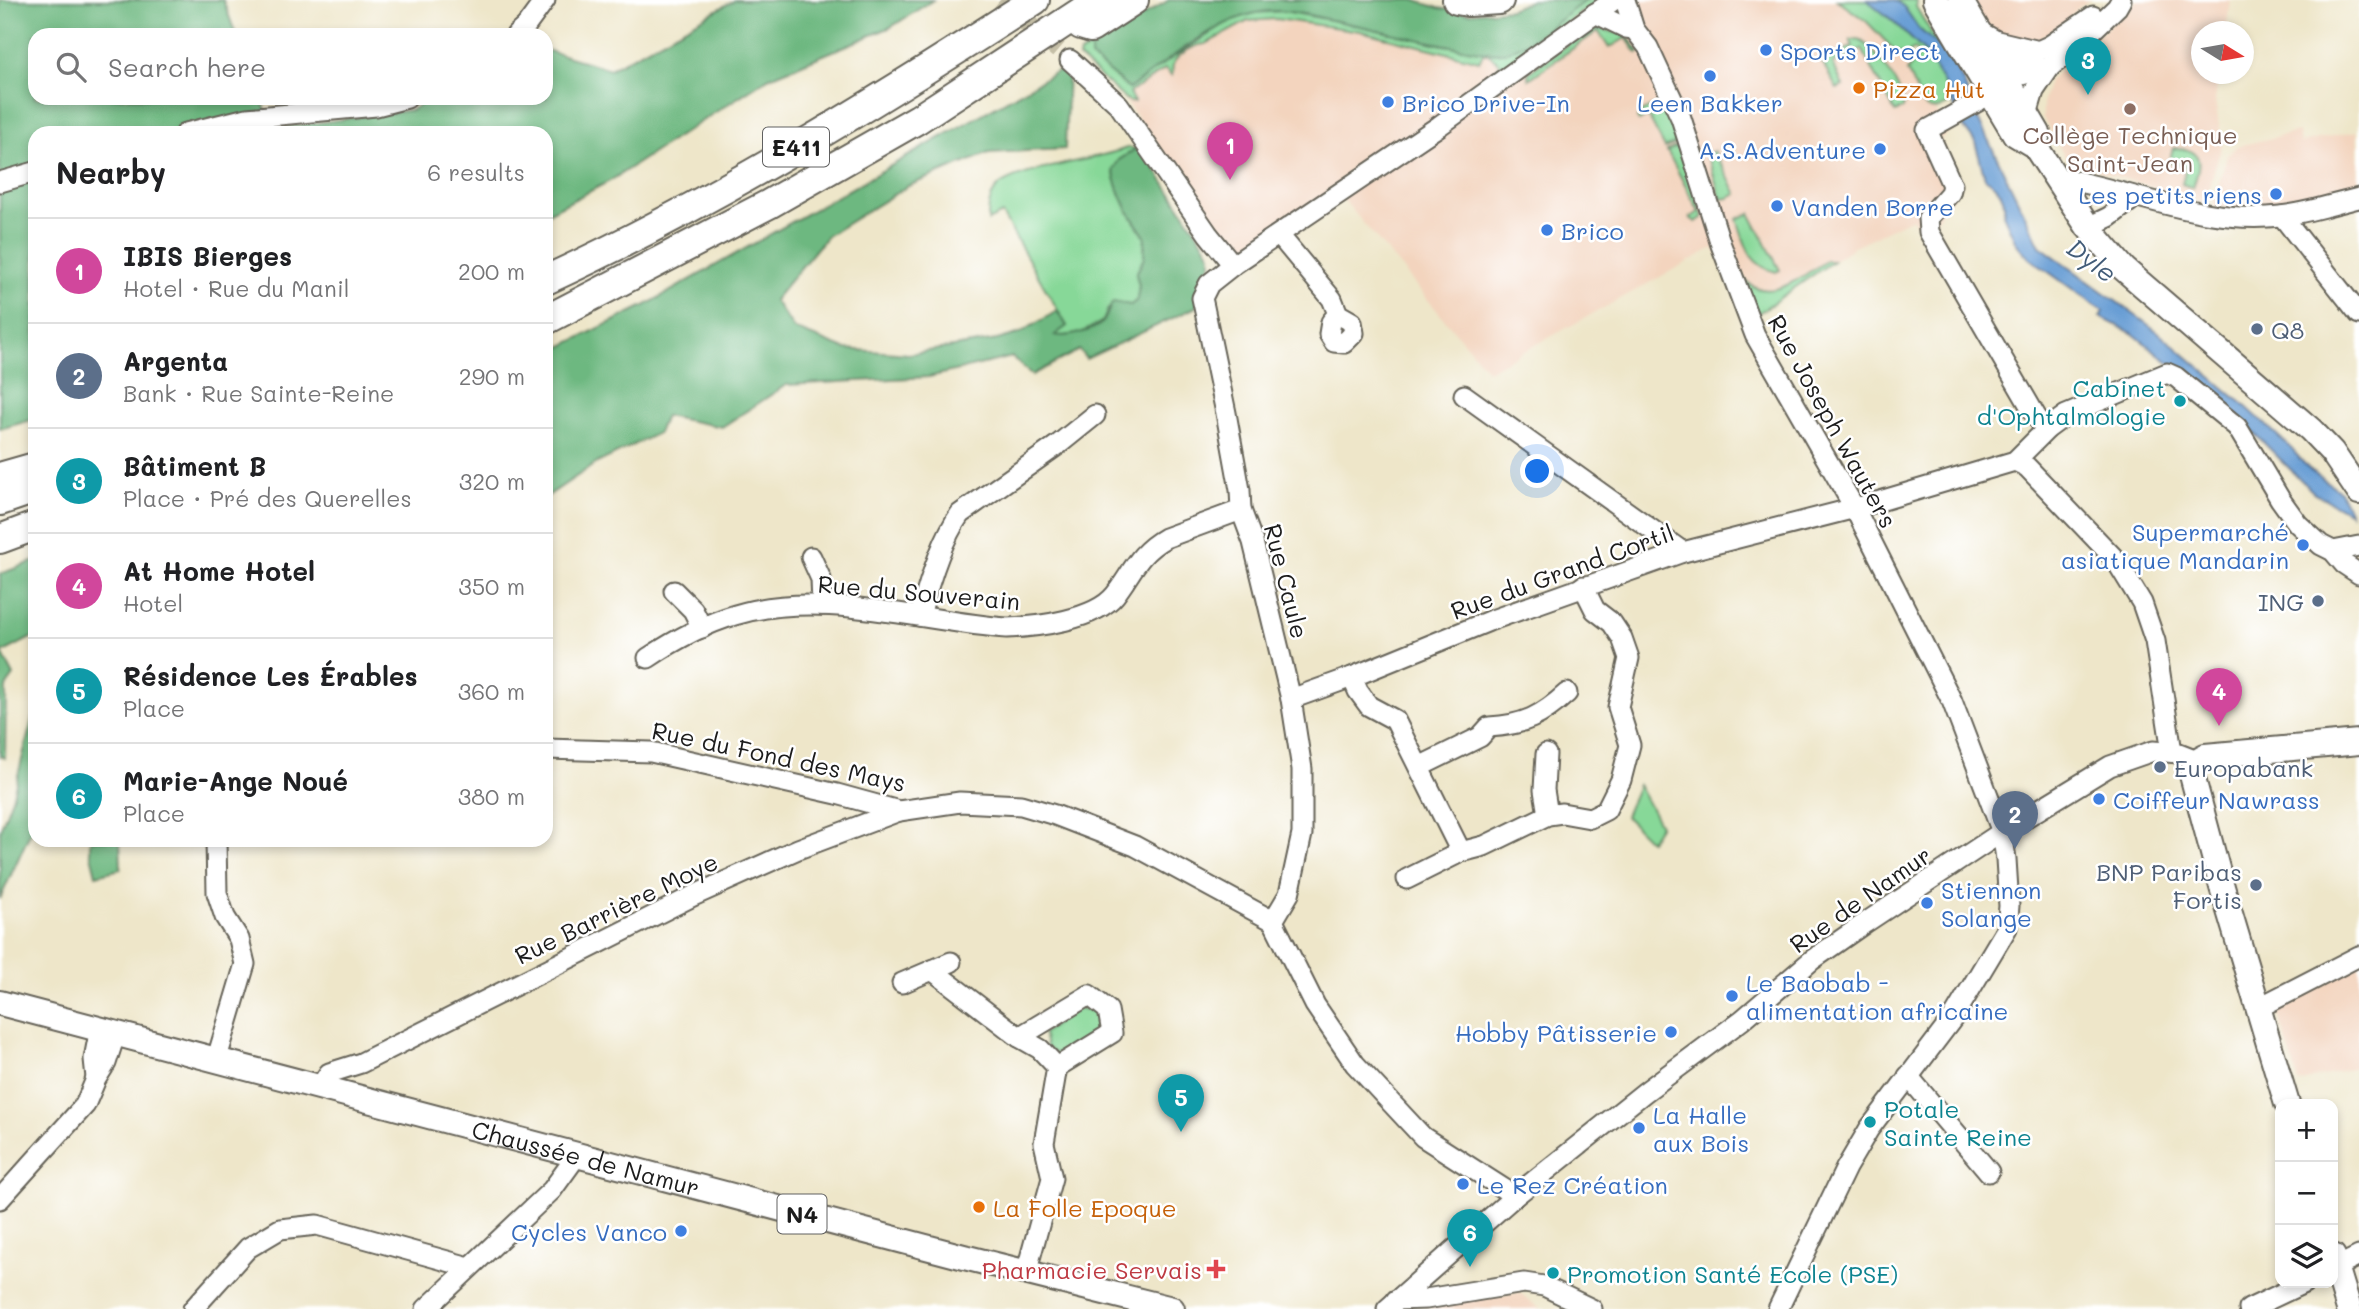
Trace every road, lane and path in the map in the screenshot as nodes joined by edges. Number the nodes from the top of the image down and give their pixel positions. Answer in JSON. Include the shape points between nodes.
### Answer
{"nodes":[{"id":1,"x":1035,"y":0,"type":"edge"},
{"id":2,"x":1099,"y":0,"type":"edge"},
{"id":3,"x":1134,"y":0,"type":"edge"},
{"id":4,"x":1457,"y":0,"type":"edge"},
{"id":5,"x":1499,"y":0,"type":"edge"},
{"id":6,"x":1614,"y":0,"type":"edge"},
{"id":7,"x":1625,"y":0,"type":"edge"},
{"id":8,"x":1935,"y":0,"type":"edge"},
{"id":9,"x":1960,"y":0,"type":"edge"},
{"id":10,"x":2114,"y":0,"type":"edge"},
{"id":11,"x":2121,"y":0,"type":"edge"},
{"id":12,"x":537,"y":3,"type":"edge"},
{"id":13,"x":1595,"y":13,"type":"junction"},
{"id":14,"x":1068,"y":22,"type":"junction"},
{"id":15,"x":524,"y":28,"type":"edge"},
{"id":16,"x":1634,"y":29,"type":"junction"},
{"id":17,"x":1979,"y":34,"type":"junction"},
{"id":18,"x":2042,"y":59,"type":"junction"},
{"id":19,"x":1070,"y":60,"type":"tunnel mouth"},
{"id":20,"x":1991,"y":91,"type":"junction"},
{"id":21,"x":380,"y":105,"type":"edge"},
{"id":22,"x":2027,"y":114,"type":"junction"},
{"id":23,"x":214,"y":126,"type":"edge"},
{"id":24,"x":2035,"y":146,"type":"junction"},
{"id":25,"x":28,"y":174,"type":"edge"},
{"id":26,"x":2054,"y":177,"type":"junction"},
{"id":27,"x":0,"y":182,"type":"edge"},
{"id":28,"x":2134,"y":198,"type":"junction"},
{"id":29,"x":2359,"y":198,"type":"edge"},
{"id":30,"x":2282,"y":216,"type":"junction"},
{"id":31,"x":2088,"y":227,"type":"junction"},
{"id":32,"x":1279,"y":234,"type":"junction"},
{"id":33,"x":1233,"y":265,"type":"junction"},
{"id":34,"x":553,"y":277,"type":"edge"},
{"id":35,"x":1338,"y":314,"type":"dead end"},
{"id":36,"x":2359,"y":314,"type":"edge"},
{"id":37,"x":553,"y":316,"type":"edge"},
{"id":38,"x":1464,"y":395,"type":"dead end"},
{"id":39,"x":1095,"y":415,"type":"dead end"},
{"id":40,"x":2047,"y":429,"type":"junction"},
{"id":41,"x":2015,"y":461,"type":"junction"},
{"id":42,"x":28,"y":469,"type":"edge"},
{"id":43,"x":0,"y":477,"type":"edge"},
{"id":44,"x":28,"y":491,"type":"edge"},
{"id":45,"x":2359,"y":492,"type":"edge"},
{"id":46,"x":0,"y":501,"type":"edge"},
{"id":47,"x":1854,"y":507,"type":"junction"},
{"id":48,"x":1241,"y":510,"type":"junction"},
{"id":49,"x":28,"y":529,"type":"edge"},
{"id":50,"x":0,"y":539,"type":"edge"},
{"id":51,"x":2359,"y":546,"type":"edge"},
{"id":52,"x":2333,"y":551,"type":"junction"},
{"id":53,"x":1683,"y":552,"type":"junction"},
{"id":54,"x":811,"y":557,"type":"dead end"},
{"id":55,"x":2359,"y":574,"type":"edge"},
{"id":56,"x":1583,"y":586,"type":"junction"},
{"id":57,"x":674,"y":590,"type":"dead end"},
{"id":58,"x":822,"y":605,"type":"junction"},
{"id":59,"x":920,"y":617,"type":"junction"},
{"id":60,"x":702,"y":628,"type":"junction"},
{"id":61,"x":648,"y":658,"type":"dead end"},
{"id":62,"x":1352,"y":677,"type":"junction"},
{"id":63,"x":1567,"y":693,"type":"dead end"},
{"id":64,"x":1291,"y":699,"type":"junction"},
{"id":65,"x":2359,"y":742,"type":"edge"},
{"id":66,"x":553,"y":750,"type":"edge"},
{"id":67,"x":2172,"y":752,"type":"junction"},
{"id":68,"x":1546,"y":754,"type":"dead end"},
{"id":69,"x":2197,"y":760,"type":"junction"},
{"id":70,"x":1419,"y":767,"type":"junction"},
{"id":71,"x":899,"y":811,"type":"junction"},
{"id":72,"x":1548,"y":815,"type":"junction"},
{"id":73,"x":2002,"y":832,"type":"junction"},
{"id":74,"x":216,"y":847,"type":"edge"},
{"id":75,"x":1461,"y":852,"type":"junction"},
{"id":76,"x":1407,"y":879,"type":"dead end"},
{"id":77,"x":1273,"y":921,"type":"junction"},
{"id":78,"x":2359,"y":956,"type":"edge"},
{"id":79,"x":951,"y":962,"type":"dead end"},
{"id":80,"x":932,"y":970,"type":"junction"},
{"id":81,"x":902,"y":982,"type":"dead end"},
{"id":82,"x":0,"y":1003,"type":"edge"},
{"id":83,"x":2258,"y":1008,"type":"junction"},
{"id":84,"x":108,"y":1030,"type":"junction"},
{"id":85,"x":1019,"y":1037,"type":"junction"},
{"id":86,"x":217,"y":1058,"type":"junction"},
{"id":87,"x":360,"y":1063,"type":"junction"},
{"id":88,"x":1057,"y":1067,"type":"junction"},
{"id":89,"x":1908,"y":1076,"type":"junction"},
{"id":90,"x":320,"y":1087,"type":"junction"},
{"id":91,"x":347,"y":1094,"type":"junction"},
{"id":92,"x":2285,"y":1099,"type":"edge"},
{"id":93,"x":578,"y":1154,"type":"junction"},
{"id":94,"x":1989,"y":1171,"type":"dead end"},
{"id":95,"x":1514,"y":1196,"type":"junction"},
{"id":96,"x":0,"y":1199,"type":"edge"},
{"id":97,"x":2359,"y":1256,"type":"edge"},
{"id":98,"x":2338,"y":1263,"type":"edge"},
{"id":99,"x":469,"y":1267,"type":"junction"},
{"id":100,"x":1026,"y":1273,"type":"junction"},
{"id":101,"x":2338,"y":1276,"type":"edge"},
{"id":102,"x":2293,"y":1288,"type":"edge"},
{"id":103,"x":1391,"y":1305,"type":"edge"},
{"id":104,"x":193,"y":1309,"type":"edge"},
{"id":105,"x":426,"y":1309,"type":"edge"},
{"id":106,"x":1172,"y":1309,"type":"edge"},
{"id":107,"x":1592,"y":1309,"type":"edge"},
{"id":108,"x":1778,"y":1309,"type":"edge"},
{"id":109,"x":2249,"y":1309,"type":"edge"},
{"id":110,"x":2349,"y":1309,"type":"edge"}],
"edges":[{"from":1,"to":34,"type":"highway","number":"E411","via":[[899,88],[737,182]]},
{"from":2,"to":14,"type":"highway","number":"E411"},
{"from":3,"to":14,"type":"highway","via":[[1091,28]]},
{"from":4,"to":5,"type":"highway"},
{"from":6,"to":13,"type":"street"},
{"from":7,"to":16,"type":"street","name":"Rue Joseph Wauters"},
{"from":8,"to":20,"type":"main road"},
{"from":9,"to":17,"type":"main road"},
{"from":10,"to":18,"type":"street","via":[[2059,40]]},
{"from":11,"to":18,"type":"street","via":[[2070,52]]},
{"from":12,"to":15,"type":"street"},
{"from":13,"to":16,"type":"street"},
{"from":13,"to":32,"type":"street"},
{"from":14,"to":37,"type":"highway","number":"E411","via":[[918,119],[769,204]]},
{"from":16,"to":47,"type":"street","name":"Rue Joseph Wauters","via":[[1648,47],[1681,118],[1755,335]]},
{"from":17,"to":18,"type":"main road"},
{"from":17,"to":20,"type":"main road"},
{"from":18,"to":20,"type":"street","via":[[2015,63]]},
{"from":18,"to":22,"type":"street"},
{"from":19,"to":33,"type":"street","via":[[1119,106]]},
{"from":20,"to":22,"type":"main road"},
{"from":20,"to":24,"type":"main road","via":[[2015,134]]},
{"from":20,"to":40,"type":"street","via":[[1936,126],[1952,185],[1928,218],[1929,232]]},
{"from":21,"to":23,"type":"street","via":[[247,118]]},
{"from":22,"to":24,"type":"main road","via":[[2038,133]]},
{"from":24,"to":26,"type":"main road"},
{"from":25,"to":27,"type":"street"},
{"from":26,"to":28,"type":"street"},
{"from":26,"to":31,"type":"main road"},
{"from":28,"to":30,"type":"street","via":[[2205,214]]},
{"from":28,"to":31,"type":"street"},
{"from":29,"to":30,"type":"street"},
{"from":30,"to":36,"type":"street"},
{"from":31,"to":45,"type":"main road","via":[[2124,269],[2311,430]]},
{"from":32,"to":33,"type":"street"},
{"from":32,"to":35,"type":"street","via":[[1332,299]]},
{"from":33,"to":48,"type":"street","name":"Rue Caule","via":[[1209,284],[1202,298]]},
{"from":38,"to":53,"type":"street"},
{"from":39,"to":59,"type":"street","via":[[960,514]]},
{"from":40,"to":41,"type":"street"},
{"from":40,"to":52,"type":"street","via":[[2066,415],[2167,373],[2237,427],[2292,517]]},
{"from":41,"to":47,"type":"street","name":"Rue du Grand Cortil"},
{"from":41,"to":67,"type":"street","via":[[2027,467],[2115,559],[2142,603],[2155,641]]},
{"from":42,"to":43,"type":"highway"},
{"from":44,"to":46,"type":"highway"},
{"from":47,"to":53,"type":"street","name":"Rue du Grand Cortil"},
{"from":47,"to":73,"type":"street","name":"Rue Joseph Wauters","via":[[1952,701]]},
{"from":48,"to":59,"type":"street","name":"Rue du Souverain","via":[[1155,544],[1135,563],[1109,601],[1068,619],[1007,628]]},
{"from":48,"to":64,"type":"street","name":"Rue Caule"},
{"from":49,"to":50,"type":"highway"},
{"from":51,"to":52,"type":"street"},
{"from":52,"to":55,"type":"street"},
{"from":53,"to":56,"type":"street","name":"Rue du Grand Cortil"},
{"from":54,"to":58,"type":"street","via":[[821,579]]},
{"from":56,"to":62,"type":"street","name":"Rue du Grand Cortil"},
{"from":56,"to":72,"type":"street","via":[[1595,610],[1622,638],[1629,658],[1618,707],[1630,745],[1621,780],[1606,810],[1590,818]]},
{"from":57,"to":60,"type":"street"},
{"from":58,"to":59,"type":"street","name":"Rue du Souverain"},
{"from":58,"to":60,"type":"street","name":"Rue du Souverain","via":[[764,608]]},
{"from":60,"to":61,"type":"street","name":"Rue du Souverain"},
{"from":62,"to":64,"type":"street","name":"Rue du Grand Cortil"},
{"from":62,"to":70,"type":"street","via":[[1369,706],[1395,720]]},
{"from":63,"to":70,"type":"street","via":[[1552,707],[1516,726],[1489,727],[1480,737]]},
{"from":64,"to":77,"type":"street","name":"Rue Caule","via":[[1302,769],[1302,834],[1289,894]]},
{"from":65,"to":69,"type":"main road"},
{"from":66,"to":71,"type":"street","name":"Rue du Fond des Mays","via":[[651,752]]},
{"from":67,"to":69,"type":"street","name":"Rue de Namur"},
{"from":67,"to":73,"type":"street","name":"Rue de Namur","via":[[2154,751],[2110,766]]},
{"from":68,"to":72,"type":"street"},
{"from":69,"to":83,"type":"main road","via":[[2192,775]]},
{"from":70,"to":75,"type":"street"},
{"from":71,"to":77,"type":"street","name":"Rue du Fond des Mays","via":[[960,802],[1021,805],[1055,815],[1135,846]]},
{"from":71,"to":87,"type":"street","name":"Rue Barrière Moye","via":[[693,896]]},
{"from":72,"to":75,"type":"street"},
{"from":73,"to":89,"type":"street","name":"Rue Joseph Wauters","via":[[2007,928],[1953,1018]]},
{"from":73,"to":95,"type":"street","name":"Rue de Namur","via":[[1812,960],[1742,1020]]},
{"from":74,"to":86,"type":"street","via":[[217,893],[239,939],[245,964]]},
{"from":75,"to":76,"type":"street"},
{"from":77,"to":95,"type":"street","via":[[1315,1005],[1363,1073],[1423,1137]]},
{"from":78,"to":83,"type":"street"},
{"from":79,"to":80,"type":"street"},
{"from":80,"to":81,"type":"street"},
{"from":80,"to":85,"type":"street"},
{"from":82,"to":84,"type":"main road","name":"Chaussée de Namur","number":"N4"},
{"from":83,"to":92,"type":"main road"},
{"from":84,"to":86,"type":"main road","name":"Chaussée de Namur","number":"N4"},
{"from":84,"to":96,"type":"street","via":[[94,1059],[96,1079],[85,1105]]},
{"from":85,"to":88,"type":"street","via":[[1040,1049]]},
{"from":85,"to":88,"type":"street","via":[[1089,995],[1108,1010],[1112,1033]]},
{"from":86,"to":90,"type":"main road","name":"Chaussée de Namur","number":"N4"},
{"from":87,"to":90,"type":"street","name":"Rue Barrière Moye","via":[[329,1073]]},
{"from":87,"to":91,"type":"street"},
{"from":88,"to":100,"type":"street","via":[[1044,1143],[1052,1178]]},
{"from":89,"to":94,"type":"street"},
{"from":89,"to":108,"type":"street","name":"Rue Joseph Wauters","via":[[1846,1168]]},
{"from":90,"to":91,"type":"main road","name":"Chaussée de Namur","number":"N4"},
{"from":91,"to":93,"type":"main road","name":"Chaussée de Namur","number":"N4"},
{"from":93,"to":99,"type":"street","via":[[552,1190]]},
{"from":93,"to":100,"type":"main road","name":"Chaussée de Namur","number":"N4"},
{"from":95,"to":103,"type":"street","name":"Rue de Namur"},
{"from":97,"to":98,"type":"street"},
{"from":99,"to":104,"type":"street","via":[[317,1225],[279,1229],[248,1248]]},
{"from":99,"to":105,"type":"street"},
{"from":100,"to":106,"type":"main road","name":"Chaussée de Namur","number":"N4"},
{"from":101,"to":110,"type":"main road"},
{"from":102,"to":109,"type":"street"},
{"from":103,"to":107,"type":"street","via":[[1524,1283],[1544,1286]]}]}
